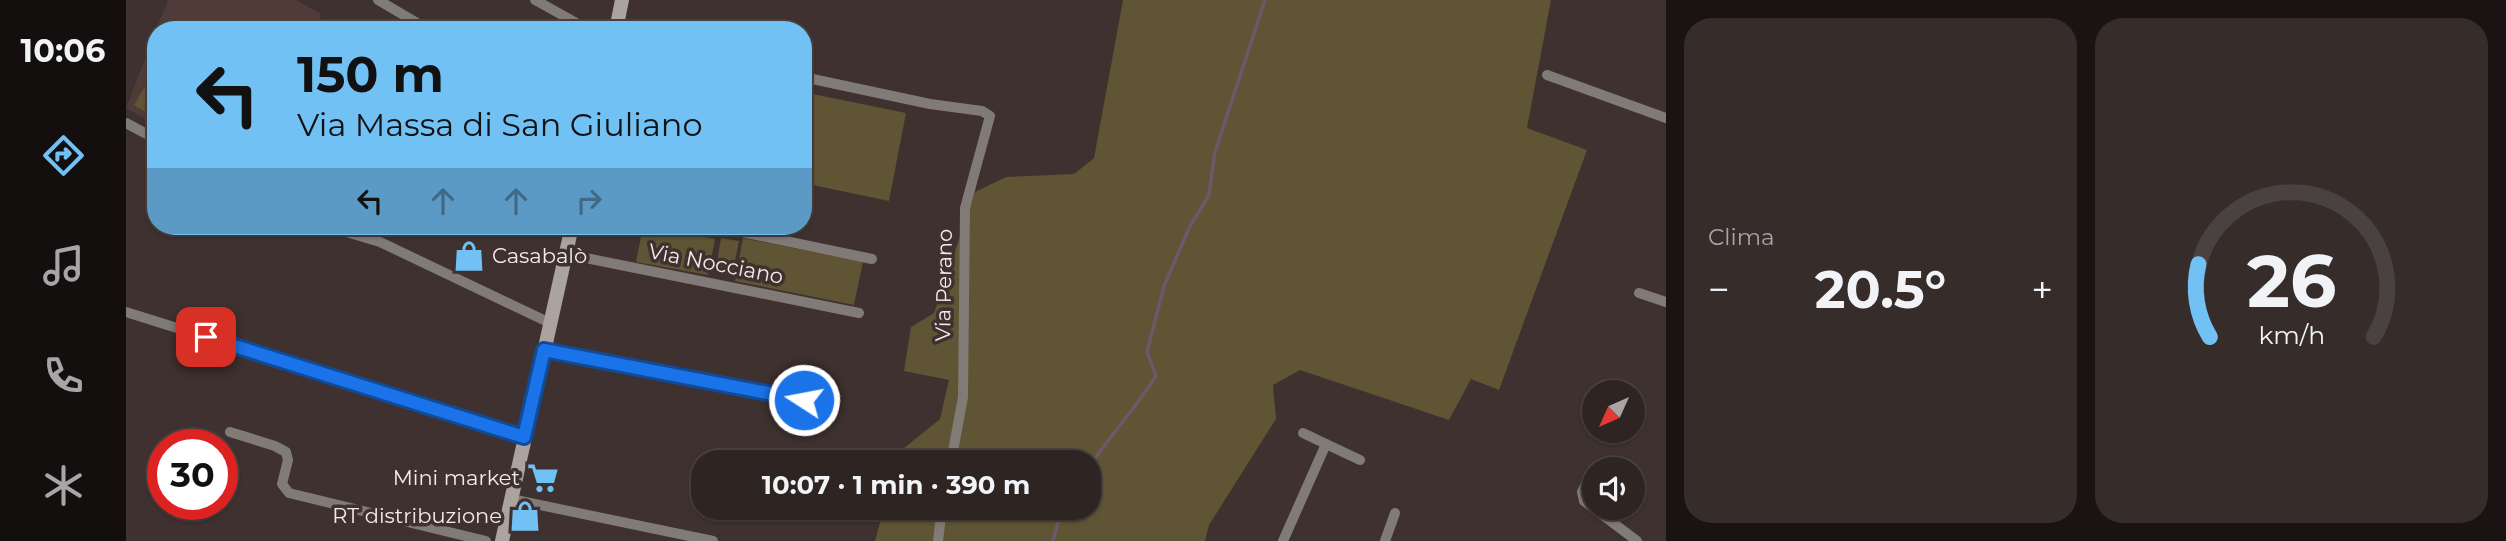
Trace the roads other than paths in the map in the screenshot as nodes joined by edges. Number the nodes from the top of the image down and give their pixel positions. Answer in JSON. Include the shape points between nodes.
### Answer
{"nodes":[{"id":1,"x":378,"y":0,"type":"edge"},
{"id":2,"x":535,"y":0,"type":"edge"},
{"id":3,"x":622,"y":0,"type":"edge"},
{"id":4,"x":414,"y":21,"type":"edge"},
{"id":5,"x":573,"y":21,"type":"edge"},
{"id":6,"x":617,"y":21,"type":"edge"},
{"id":7,"x":1547,"y":75,"type":"dead end"},
{"id":8,"x":812,"y":80,"type":"edge"},
{"id":9,"x":1666,"y":118,"type":"edge"},
{"id":10,"x":126,"y":123,"type":"edge"},
{"id":11,"x":147,"y":134,"type":"edge"},
{"id":12,"x":356,"y":235,"type":"edge"},
{"id":13,"x":570,"y":235,"type":"edge"},
{"id":14,"x":756,"y":235,"type":"edge"},
{"id":15,"x":566,"y":254,"type":"junction"},
{"id":16,"x":872,"y":259,"type":"dead end"},
{"id":17,"x":1639,"y":293,"type":"dead end"},
{"id":18,"x":1666,"y":302,"type":"edge"},
{"id":19,"x":126,"y":312,"type":"edge"},
{"id":20,"x":859,"y":313,"type":"dead end"},
{"id":21,"x":550,"y":323,"type":"junction"},
{"id":22,"x":544,"y":350,"type":"junction"},
{"id":23,"x":804,"y":400,"type":"dead end"},
{"id":24,"x":1303,"y":433,"type":"dead end"},
{"id":25,"x":238,"y":434,"type":"edge"},
{"id":26,"x":524,"y":437,"type":"junction"},
{"id":27,"x":1326,"y":444,"type":"junction"},
{"id":28,"x":953,"y":450,"type":"edge"},
{"id":29,"x":1360,"y":460,"type":"dead end"},
{"id":30,"x":511,"y":499,"type":"junction"},
{"id":31,"x":1395,"y":513,"type":"dead end"},
{"id":32,"x":941,"y":520,"type":"edge"},
{"id":33,"x":1609,"y":520,"type":"edge"},
{"id":34,"x":486,"y":541,"type":"edge"},
{"id":35,"x":502,"y":541,"type":"edge"},
{"id":36,"x":713,"y":541,"type":"edge"},
{"id":37,"x":938,"y":541,"type":"edge"},
{"id":38,"x":1283,"y":541,"type":"edge"},
{"id":39,"x":1385,"y":541,"type":"edge"},
{"id":40,"x":1637,"y":541,"type":"edge"}],
"edges":[{"from":1,"to":4,"type":"street"},
{"from":2,"to":5,"type":"street"},
{"from":3,"to":6,"type":"street"},
{"from":7,"to":9,"type":"street"},
{"from":8,"to":28,"type":"street","name":"Via Perano","via":[[986,112],[990,121],[965,208],[963,397]]},
{"from":10,"to":11,"type":"street"},
{"from":12,"to":21,"type":"street"},
{"from":13,"to":15,"type":"street"},
{"from":14,"to":16,"type":"street"},
{"from":15,"to":20,"type":"street","name":"Via Nocciano"},
{"from":15,"to":21,"type":"street"},
{"from":17,"to":18,"type":"street"},
{"from":19,"to":26,"type":"street"},
{"from":21,"to":22,"type":"street"},
{"from":22,"to":23,"type":"street"},
{"from":22,"to":26,"type":"street"},
{"from":24,"to":27,"type":"street"},
{"from":25,"to":34,"type":"street","via":[[286,452],[282,484],[289,493]]},
{"from":26,"to":30,"type":"street"},
{"from":27,"to":29,"type":"street"},
{"from":27,"to":38,"type":"street"},
{"from":30,"to":35,"type":"street"},
{"from":30,"to":36,"type":"street"},
{"from":31,"to":39,"type":"street"},
{"from":32,"to":37,"type":"street"},
{"from":33,"to":40,"type":"street"}]}
